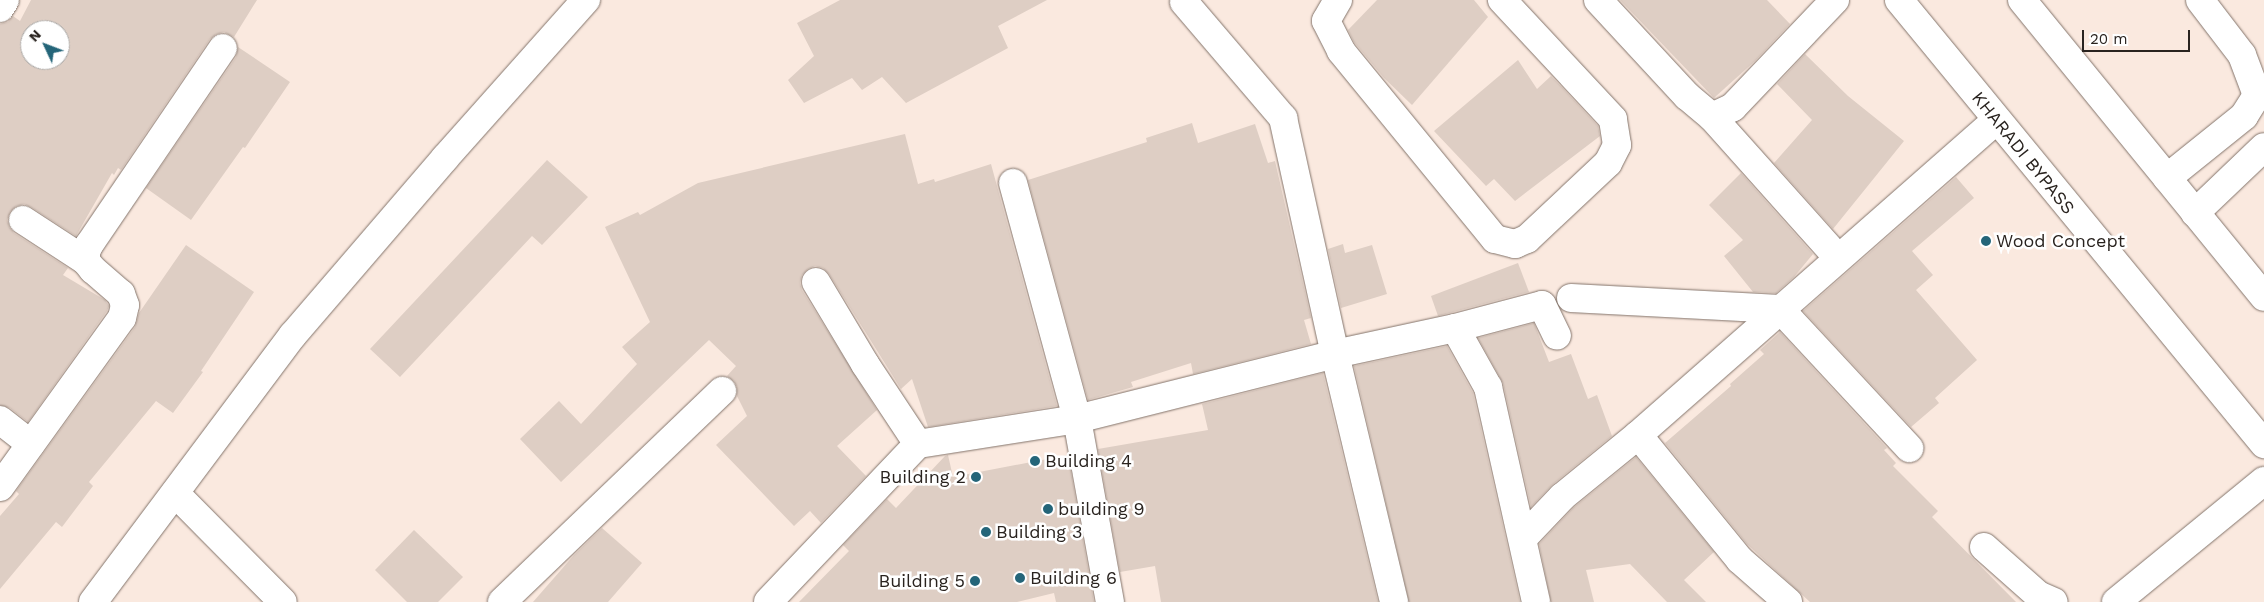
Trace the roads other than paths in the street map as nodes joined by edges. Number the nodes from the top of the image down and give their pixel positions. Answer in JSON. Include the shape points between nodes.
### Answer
{"nodes":[{"id":1,"x":5,"y":0,"type":"edge"},
{"id":2,"x":586,"y":0,"type":"edge"},
{"id":3,"x":1338,"y":0,"type":"edge"},
{"id":4,"x":1502,"y":0,"type":"edge"},
{"id":5,"x":1598,"y":0,"type":"edge"},
{"id":6,"x":1835,"y":0,"type":"edge"},
{"id":7,"x":1899,"y":0,"type":"edge"},
{"id":8,"x":2022,"y":0,"type":"edge"},
{"id":9,"x":2200,"y":0,"type":"edge"},
{"id":10,"x":1184,"y":2,"type":"dead end"},
{"id":11,"x":0,"y":8,"type":"edge"},
{"id":12,"x":223,"y":48,"type":"dead end"},
{"id":13,"x":2261,"y":98,"type":"edge"},
{"id":14,"x":1712,"y":117,"type":"junction"},
{"id":15,"x":1996,"y":120,"type":"junction"},
{"id":16,"x":2264,"y":147,"type":"edge"},
{"id":17,"x":2167,"y":178,"type":"junction"},
{"id":18,"x":1013,"y":183,"type":"dead end"},
{"id":19,"x":2195,"y":213,"type":"junction"},
{"id":20,"x":23,"y":220,"type":"dead end"},
{"id":21,"x":1838,"y":258,"type":"junction"},
{"id":22,"x":86,"y":261,"type":"junction"},
{"id":23,"x":816,"y":282,"type":"dead end"},
{"id":24,"x":2264,"y":297,"type":"edge"},
{"id":25,"x":1572,"y":298,"type":"dead end"},
{"id":26,"x":1780,"y":309,"type":"junction"},
{"id":27,"x":1455,"y":328,"type":"junction"},
{"id":28,"x":1557,"y":336,"type":"dead end"},
{"id":29,"x":1335,"y":354,"type":"junction"},
{"id":30,"x":722,"y":391,"type":"dead end"},
{"id":31,"x":1077,"y":419,"type":"junction"},
{"id":32,"x":0,"y":420,"type":"edge"},
{"id":33,"x":1638,"y":436,"type":"junction"},
{"id":34,"x":31,"y":444,"type":"junction"},
{"id":35,"x":918,"y":444,"type":"junction"},
{"id":36,"x":2264,"y":444,"type":"edge"},
{"id":37,"x":1909,"y":448,"type":"dead end"},
{"id":38,"x":2264,"y":481,"type":"edge"},
{"id":39,"x":0,"y":487,"type":"edge"},
{"id":40,"x":175,"y":493,"type":"junction"},
{"id":41,"x":1523,"y":538,"type":"junction"},
{"id":42,"x":1984,"y":547,"type":"dead end"},
{"id":43,"x":93,"y":602,"type":"edge"},
{"id":44,"x":282,"y":602,"type":"edge"},
{"id":45,"x":502,"y":602,"type":"edge"},
{"id":46,"x":768,"y":602,"type":"edge"},
{"id":47,"x":1110,"y":602,"type":"edge"},
{"id":48,"x":1394,"y":602,"type":"edge"},
{"id":49,"x":1536,"y":602,"type":"edge"},
{"id":50,"x":1788,"y":602,"type":"edge"},
{"id":51,"x":2054,"y":602,"type":"edge"},
{"id":52,"x":2116,"y":602,"type":"edge"}],
"edges":[{"from":1,"to":11,"type":"main road"},
{"from":2,"to":40,"type":"main road","via":[[293,335]]},
{"from":3,"to":4,"type":"main road","via":[[1326,21],[1341,51],[1495,239],[1515,244],[1527,239],[1608,163],[1616,145],[1613,119]]},
{"from":5,"to":14,"type":"main road","via":[[1687,96]]},
{"from":6,"to":14,"type":"main road","via":[[1733,107]]},
{"from":7,"to":15,"type":"main road","name":"KHARADI BYPASS"},
{"from":8,"to":17,"type":"main road"},
{"from":9,"to":13,"type":"main road","via":[[2242,55]]},
{"from":10,"to":29,"type":"main road","via":[[1283,118]]},
{"from":12,"to":22,"type":"main road","via":[[89,245]]},
{"from":13,"to":17,"type":"main road","via":[[2244,116]]},
{"from":14,"to":21,"type":"main road"},
{"from":15,"to":21,"type":"main road"},
{"from":15,"to":36,"type":"main road","name":"KHARADI BYPASS"},
{"from":16,"to":19,"type":"main road"},
{"from":17,"to":19,"type":"main road"},
{"from":18,"to":31,"type":"main road"},
{"from":19,"to":24,"type":"main road"},
{"from":20,"to":22,"type":"main road"},
{"from":21,"to":26,"type":"main road"},
{"from":22,"to":34,"type":"main road","via":[[120,294],[124,306],[122,318]]},
{"from":23,"to":35,"type":"main road"},
{"from":25,"to":26,"type":"main road"},
{"from":26,"to":33,"type":"main road"},
{"from":26,"to":37,"type":"main road"},
{"from":27,"to":28,"type":"main road","via":[[1542,305]]},
{"from":27,"to":29,"type":"main road"},
{"from":27,"to":41,"type":"main road","via":[[1488,387]]},
{"from":29,"to":31,"type":"main road"},
{"from":29,"to":48,"type":"main road"},
{"from":30,"to":45,"type":"main road"},
{"from":31,"to":35,"type":"main road"},
{"from":31,"to":47,"type":"main road"},
{"from":32,"to":34,"type":"main road"},
{"from":33,"to":41,"type":"main road","via":[[1562,497]]},
{"from":33,"to":50,"type":"main road","via":[[1740,560]]},
{"from":34,"to":39,"type":"main road"},
{"from":35,"to":46,"type":"main road"},
{"from":38,"to":52,"type":"main road"},
{"from":40,"to":43,"type":"main road"},
{"from":40,"to":44,"type":"main road"},
{"from":41,"to":49,"type":"main road"},
{"from":42,"to":51,"type":"main road","via":[[2038,595]]}]}
